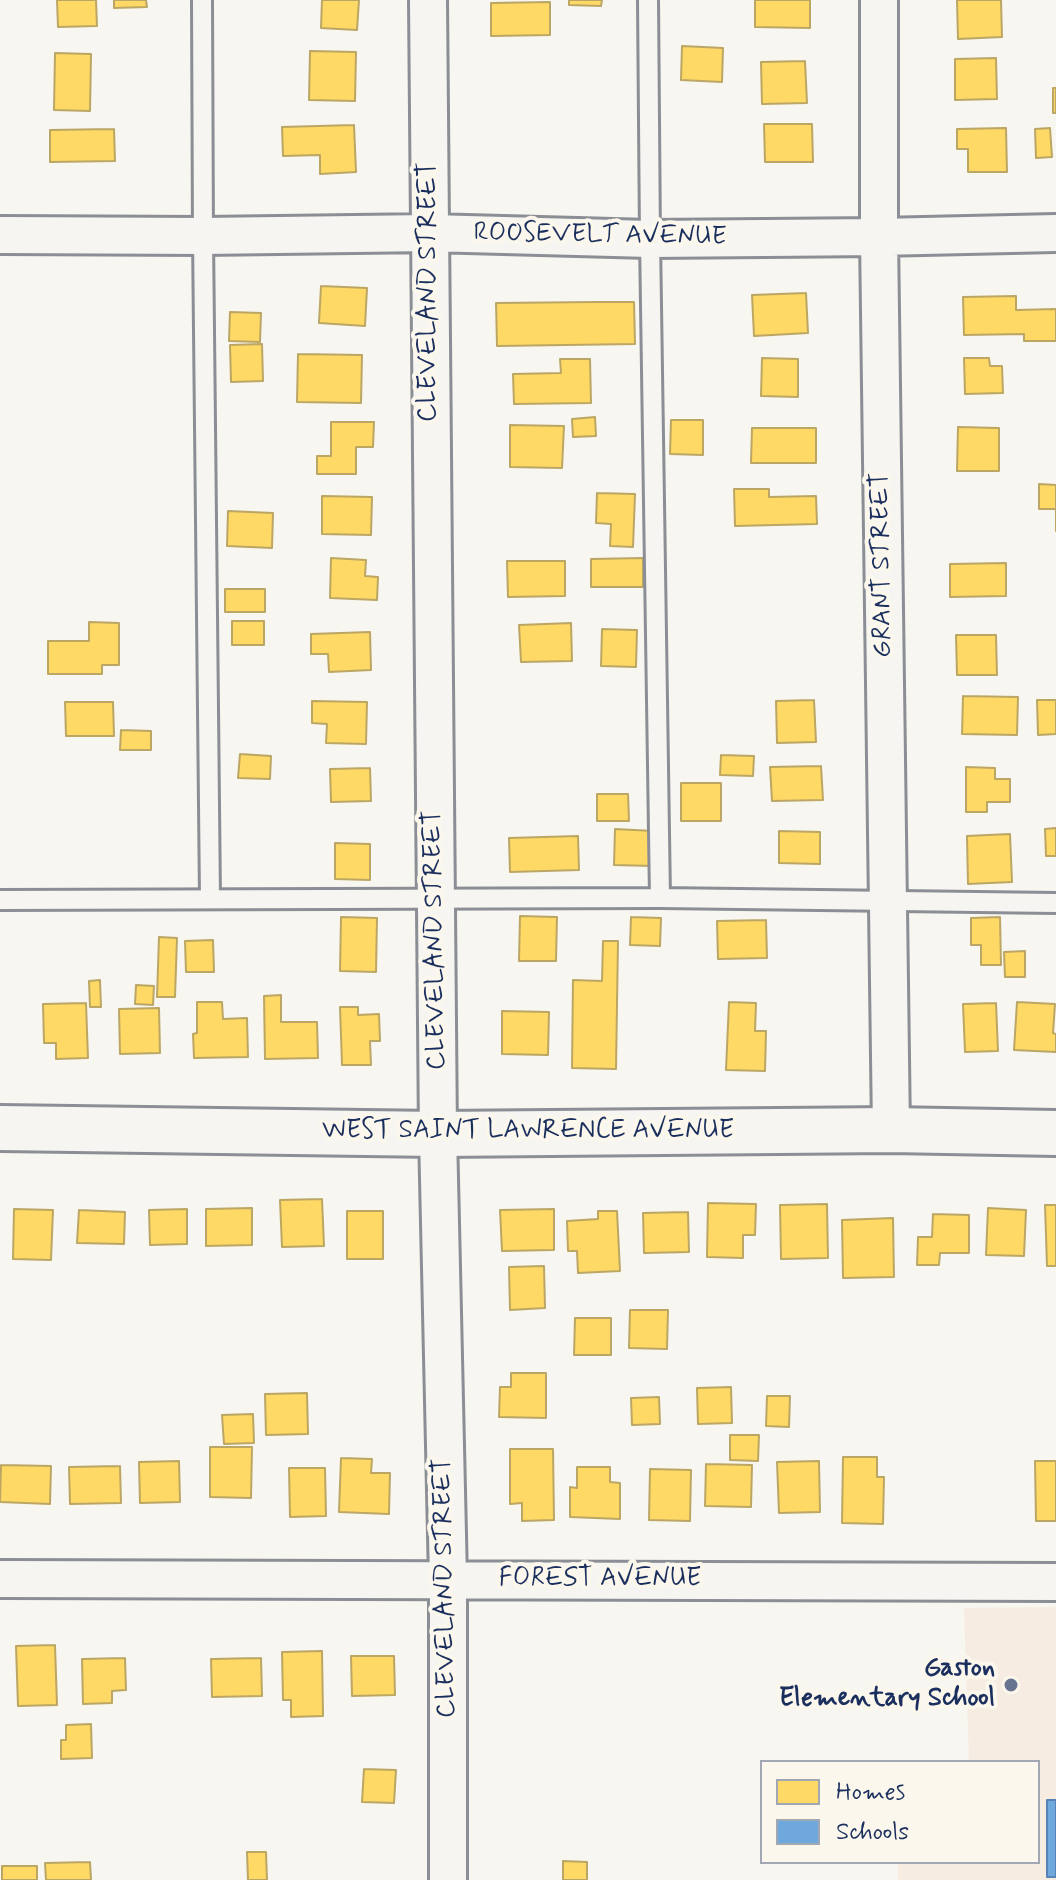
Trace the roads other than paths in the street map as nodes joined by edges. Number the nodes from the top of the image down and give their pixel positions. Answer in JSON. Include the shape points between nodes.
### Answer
{"nodes":[{"id":1,"x":202,"y":0,"type":"edge"},
{"id":2,"x":428,"y":0,"type":"edge"},
{"id":3,"x":648,"y":0,"type":"edge"},
{"id":4,"x":879,"y":0,"type":"edge"},
{"id":5,"x":430,"y":233,"type":"junction"},
{"id":6,"x":1056,"y":233,"type":"edge"},
{"id":7,"x":0,"y":235,"type":"edge"},
{"id":8,"x":203,"y":236,"type":"junction"},
{"id":9,"x":879,"y":237,"type":"junction"},
{"id":10,"x":650,"y":239,"type":"junction"},
{"id":11,"x":660,"y":898,"type":"junction"},
{"id":12,"x":210,"y":899,"type":"junction"},
{"id":13,"x":0,"y":900,"type":"edge"},
{"id":14,"x":435,"y":900,"type":"junction"},
{"id":15,"x":887,"y":900,"type":"junction"},
{"id":16,"x":1056,"y":903,"type":"edge"},
{"id":17,"x":0,"y":1128,"type":"edge"},
{"id":18,"x":891,"y":1130,"type":"junction"},
{"id":19,"x":1056,"y":1133,"type":"edge"},
{"id":20,"x":438,"y":1134,"type":"junction"},
{"id":21,"x":0,"y":1579,"type":"edge"},
{"id":22,"x":448,"y":1579,"type":"junction"},
{"id":23,"x":1056,"y":1582,"type":"edge"},
{"id":24,"x":448,"y":1880,"type":"edge"}],
"edges":[{"from":1,"to":8,"type":"lane"},
{"from":2,"to":5,"type":"street","name":"CLEVELAND STREET"},
{"from":3,"to":10,"type":"lane"},
{"from":4,"to":9,"type":"street","name":"GRANT STREET"},
{"from":5,"to":8,"type":"street","name":"ROOSEVELT AVENUE"},
{"from":5,"to":10,"type":"street","name":"ROOSEVELT AVENUE"},
{"from":5,"to":14,"type":"street","name":"CLEVELAND STREET"},
{"from":6,"to":9,"type":"street","name":"ROOSEVELT AVENUE"},
{"from":7,"to":8,"type":"street","name":"ROOSEVELT AVENUE"},
{"from":8,"to":12,"type":"lane"},
{"from":9,"to":10,"type":"street","name":"ROOSEVELT AVENUE"},
{"from":9,"to":15,"type":"street","name":"GRANT STREET"},
{"from":10,"to":11,"type":"lane"},
{"from":11,"to":14,"type":"lane"},
{"from":11,"to":15,"type":"lane"},
{"from":12,"to":13,"type":"lane"},
{"from":12,"to":14,"type":"lane"},
{"from":14,"to":20,"type":"street","name":"CLEVELAND STREET"},
{"from":15,"to":16,"type":"lane"},
{"from":15,"to":18,"type":"street","name":"GRANT STREET"},
{"from":17,"to":20,"type":"street","name":"WEST SAINT LAWRENCE AVENUE"},
{"from":18,"to":19,"type":"street","name":"WEST SAINT LAWRENCE AVENUE"},
{"from":18,"to":20,"type":"street","name":"WEST SAINT LAWRENCE AVENUE"},
{"from":20,"to":22,"type":"street","name":"CLEVELAND STREET"},
{"from":21,"to":22,"type":"street","name":"FOREST AVENUE"},
{"from":22,"to":23,"type":"street","name":"FOREST AVENUE"},
{"from":22,"to":24,"type":"street","name":"CLEVELAND STREET"}]}
